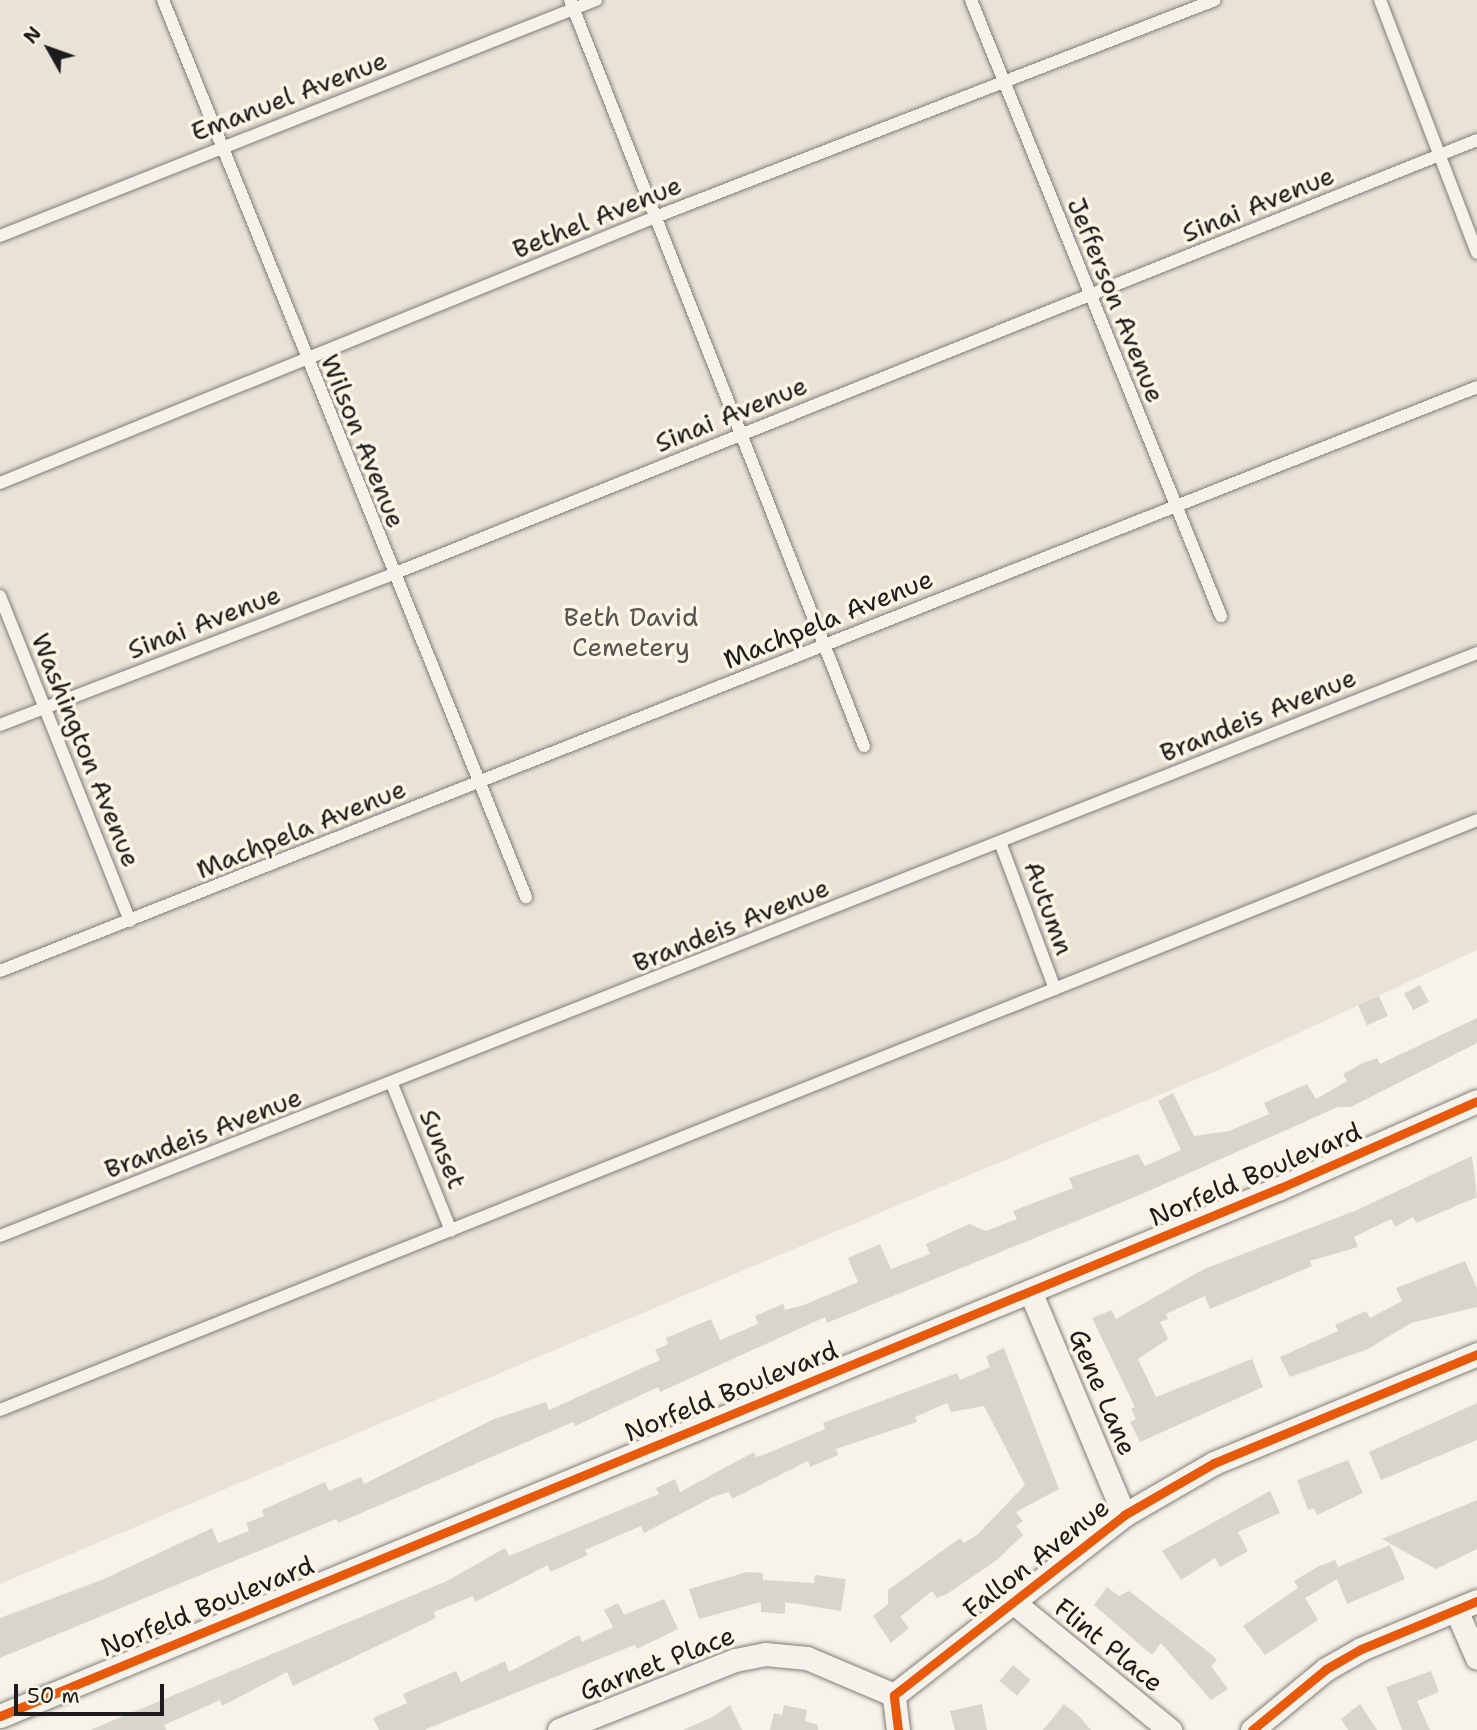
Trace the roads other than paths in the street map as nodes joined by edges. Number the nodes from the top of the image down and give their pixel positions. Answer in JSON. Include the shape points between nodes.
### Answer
{"nodes":[{"id":1,"x":163,"y":0,"type":"edge"},
{"id":2,"x":596,"y":0,"type":"edge"},
{"id":3,"x":971,"y":0,"type":"edge"},
{"id":4,"x":1215,"y":0,"type":"edge"},
{"id":5,"x":1380,"y":0,"type":"edge"},
{"id":6,"x":572,"y":5,"type":"edge"},
{"id":7,"x":1004,"y":83,"type":"junction"},
{"id":8,"x":1477,"y":140,"type":"edge"},
{"id":9,"x":222,"y":146,"type":"junction"},
{"id":10,"x":1439,"y":155,"type":"junction"},
{"id":11,"x":657,"y":216,"type":"junction"},
{"id":12,"x":0,"y":236,"type":"edge"},
{"id":13,"x":1477,"y":253,"type":"edge"},
{"id":14,"x":1088,"y":297,"type":"junction"},
{"id":15,"x":306,"y":361,"type":"junction"},
{"id":16,"x":1477,"y":387,"type":"edge"},
{"id":17,"x":737,"y":435,"type":"junction"},
{"id":18,"x":0,"y":483,"type":"edge"},
{"id":19,"x":1176,"y":506,"type":"junction"},
{"id":20,"x":393,"y":574,"type":"junction"},
{"id":21,"x":0,"y":596,"type":"edge"},
{"id":22,"x":1221,"y":616,"type":"dead end"},
{"id":23,"x":824,"y":645,"type":"junction"},
{"id":24,"x":1477,"y":653,"type":"edge"},
{"id":25,"x":43,"y":708,"type":"junction"},
{"id":26,"x":0,"y":725,"type":"edge"},
{"id":27,"x":864,"y":746,"type":"dead end"},
{"id":28,"x":479,"y":783,"type":"junction"},
{"id":29,"x":1477,"y":820,"type":"edge"},
{"id":30,"x":1000,"y":842,"type":"junction"},
{"id":31,"x":526,"y":897,"type":"dead end"},
{"id":32,"x":130,"y":921,"type":"junction"},
{"id":33,"x":0,"y":971,"type":"edge"},
{"id":34,"x":1055,"y":989,"type":"junction"},
{"id":35,"x":392,"y":1084,"type":"junction"},
{"id":36,"x":1477,"y":1101,"type":"edge"},
{"id":37,"x":451,"y":1231,"type":"junction"},
{"id":38,"x":0,"y":1236,"type":"edge"},
{"id":39,"x":1030,"y":1291,"type":"junction"},
{"id":40,"x":1477,"y":1354,"type":"edge"},
{"id":41,"x":0,"y":1410,"type":"edge"},
{"id":42,"x":1124,"y":1515,"type":"junction"},
{"id":43,"x":1013,"y":1602,"type":"junction"},
{"id":44,"x":1467,"y":1605,"type":"edge"},
{"id":45,"x":1477,"y":1658,"type":"edge"},
{"id":46,"x":894,"y":1695,"type":"junction"},
{"id":47,"x":0,"y":1716,"type":"edge"},
{"id":48,"x":559,"y":1730,"type":"edge"},
{"id":49,"x":898,"y":1730,"type":"edge"},
{"id":50,"x":1170,"y":1730,"type":"edge"},
{"id":51,"x":1252,"y":1730,"type":"edge"}],
"edges":[{"from":1,"to":9,"type":"lane","name":"Wilson Avenue"},
{"from":2,"to":6,"type":"lane","name":"Emanuel Avenue"},
{"from":3,"to":7,"type":"lane","name":"Jefferson Avenue"},
{"from":4,"to":7,"type":"lane","name":"Bethel Avenue"},
{"from":5,"to":10,"type":"lane"},
{"from":6,"to":9,"type":"lane","name":"Emanuel Avenue"},
{"from":6,"to":11,"type":"lane"},
{"from":7,"to":11,"type":"lane","name":"Bethel Avenue"},
{"from":7,"to":14,"type":"lane","name":"Jefferson Avenue"},
{"from":8,"to":10,"type":"lane","name":"Sinai Avenue"},
{"from":9,"to":12,"type":"lane","name":"Emanuel Avenue"},
{"from":9,"to":15,"type":"lane","name":"Wilson Avenue"},
{"from":10,"to":13,"type":"lane"},
{"from":10,"to":14,"type":"lane","name":"Sinai Avenue"},
{"from":11,"to":15,"type":"lane","name":"Bethel Avenue"},
{"from":11,"to":17,"type":"lane"},
{"from":14,"to":17,"type":"lane","name":"Sinai Avenue"},
{"from":14,"to":19,"type":"lane","name":"Jefferson Avenue"},
{"from":15,"to":18,"type":"lane","name":"Bethel Avenue"},
{"from":15,"to":20,"type":"lane","name":"Wilson Avenue"},
{"from":16,"to":19,"type":"lane","name":"Machpela Avenue"},
{"from":17,"to":20,"type":"lane","name":"Sinai Avenue"},
{"from":17,"to":23,"type":"lane"},
{"from":19,"to":22,"type":"lane","name":"Jefferson Avenue"},
{"from":19,"to":23,"type":"lane","name":"Machpela Avenue"},
{"from":20,"to":25,"type":"lane","name":"Sinai Avenue"},
{"from":20,"to":28,"type":"lane","name":"Wilson Avenue"},
{"from":21,"to":25,"type":"lane","name":"Washington Avenue"},
{"from":23,"to":27,"type":"lane"},
{"from":23,"to":28,"type":"lane","name":"Machpela Avenue"},
{"from":24,"to":30,"type":"lane","name":"Brandeis Avenue"},
{"from":25,"to":26,"type":"lane","name":"Sinai Avenue"},
{"from":25,"to":32,"type":"lane","name":"Washington Avenue"},
{"from":28,"to":31,"type":"lane","name":"Wilson Avenue"},
{"from":28,"to":32,"type":"lane","name":"Machpela Avenue"},
{"from":29,"to":34,"type":"lane"},
{"from":30,"to":34,"type":"lane","name":"Autumn"},
{"from":30,"to":35,"type":"lane","name":"Brandeis Avenue"},
{"from":32,"to":33,"type":"lane","name":"Machpela Avenue"},
{"from":34,"to":37,"type":"lane"},
{"from":35,"to":37,"type":"lane","name":"Sunset"},
{"from":35,"to":38,"type":"lane","name":"Brandeis Avenue"},
{"from":36,"to":39,"type":"street","name":"Norfeld Boulevard"},
{"from":37,"to":41,"type":"lane"},
{"from":39,"to":42,"type":"street","name":"Gene Lane"},
{"from":39,"to":47,"type":"street","name":"Norfeld Boulevard"},
{"from":40,"to":42,"type":"street","name":"Fallon Avenue","via":[[1214,1463]]},
{"from":42,"to":43,"type":"street","name":"Fallon Avenue"},
{"from":43,"to":46,"type":"street","name":"Fallon Avenue"},
{"from":43,"to":50,"type":"street","name":"Flint Place"},
{"from":44,"to":45,"type":"street"},
{"from":44,"to":51,"type":"street","via":[[1326,1670]]},
{"from":46,"to":48,"type":"street","name":"Garnet Place","via":[[807,1658],[765,1654],[735,1660]]},
{"from":46,"to":49,"type":"street"}]}
